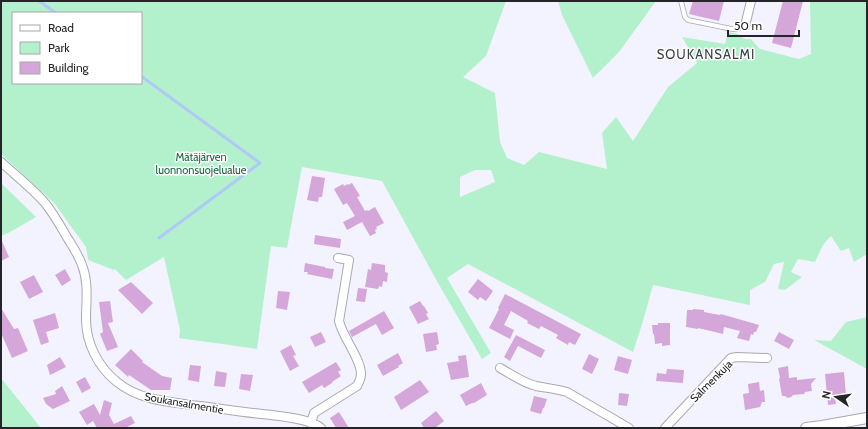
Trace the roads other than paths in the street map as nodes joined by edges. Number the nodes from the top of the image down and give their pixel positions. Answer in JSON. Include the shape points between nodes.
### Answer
{"nodes":[{"id":1,"x":681,"y":1,"type":"edge"},
{"id":2,"x":751,"y":1,"type":"edge"},
{"id":3,"x":745,"y":26,"type":"joint"},
{"id":4,"x":1,"y":162,"type":"edge"},
{"id":5,"x":338,"y":258,"type":"dead end"},
{"id":6,"x":767,"y":358,"type":"dead end"},
{"id":7,"x":500,"y":368,"type":"dead end"},
{"id":8,"x":867,"y":418,"type":"edge"},
{"id":9,"x":310,"y":423,"type":"junction"},
{"id":10,"x":321,"y":428,"type":"edge"},
{"id":11,"x":629,"y":428,"type":"edge"},
{"id":12,"x":665,"y":428,"type":"edge"},
{"id":13,"x":806,"y":428,"type":"edge"}],
"edges":[{"from":1,"to":3,"type":"lane","via":[[688,20],[737,30]]},
{"from":2,"to":3,"type":"street"},
{"from":4,"to":9,"type":"street","name":"Soukansalmentie","via":[[45,203],[82,264],[87,288],[86,324],[89,340],[98,362],[115,381],[131,392],[155,400],[288,417]]},
{"from":5,"to":9,"type":"street","via":[[349,260],[339,321],[360,365],[361,379],[357,386],[314,413]]},
{"from":6,"to":12,"type":"street","name":"Salmenkuja","via":[[731,358]]},
{"from":7,"to":11,"type":"street","via":[[536,386],[567,392]]},
{"from":8,"to":13,"type":"street"},
{"from":9,"to":10,"type":"street","name":"Soukansalmentie"}]}
